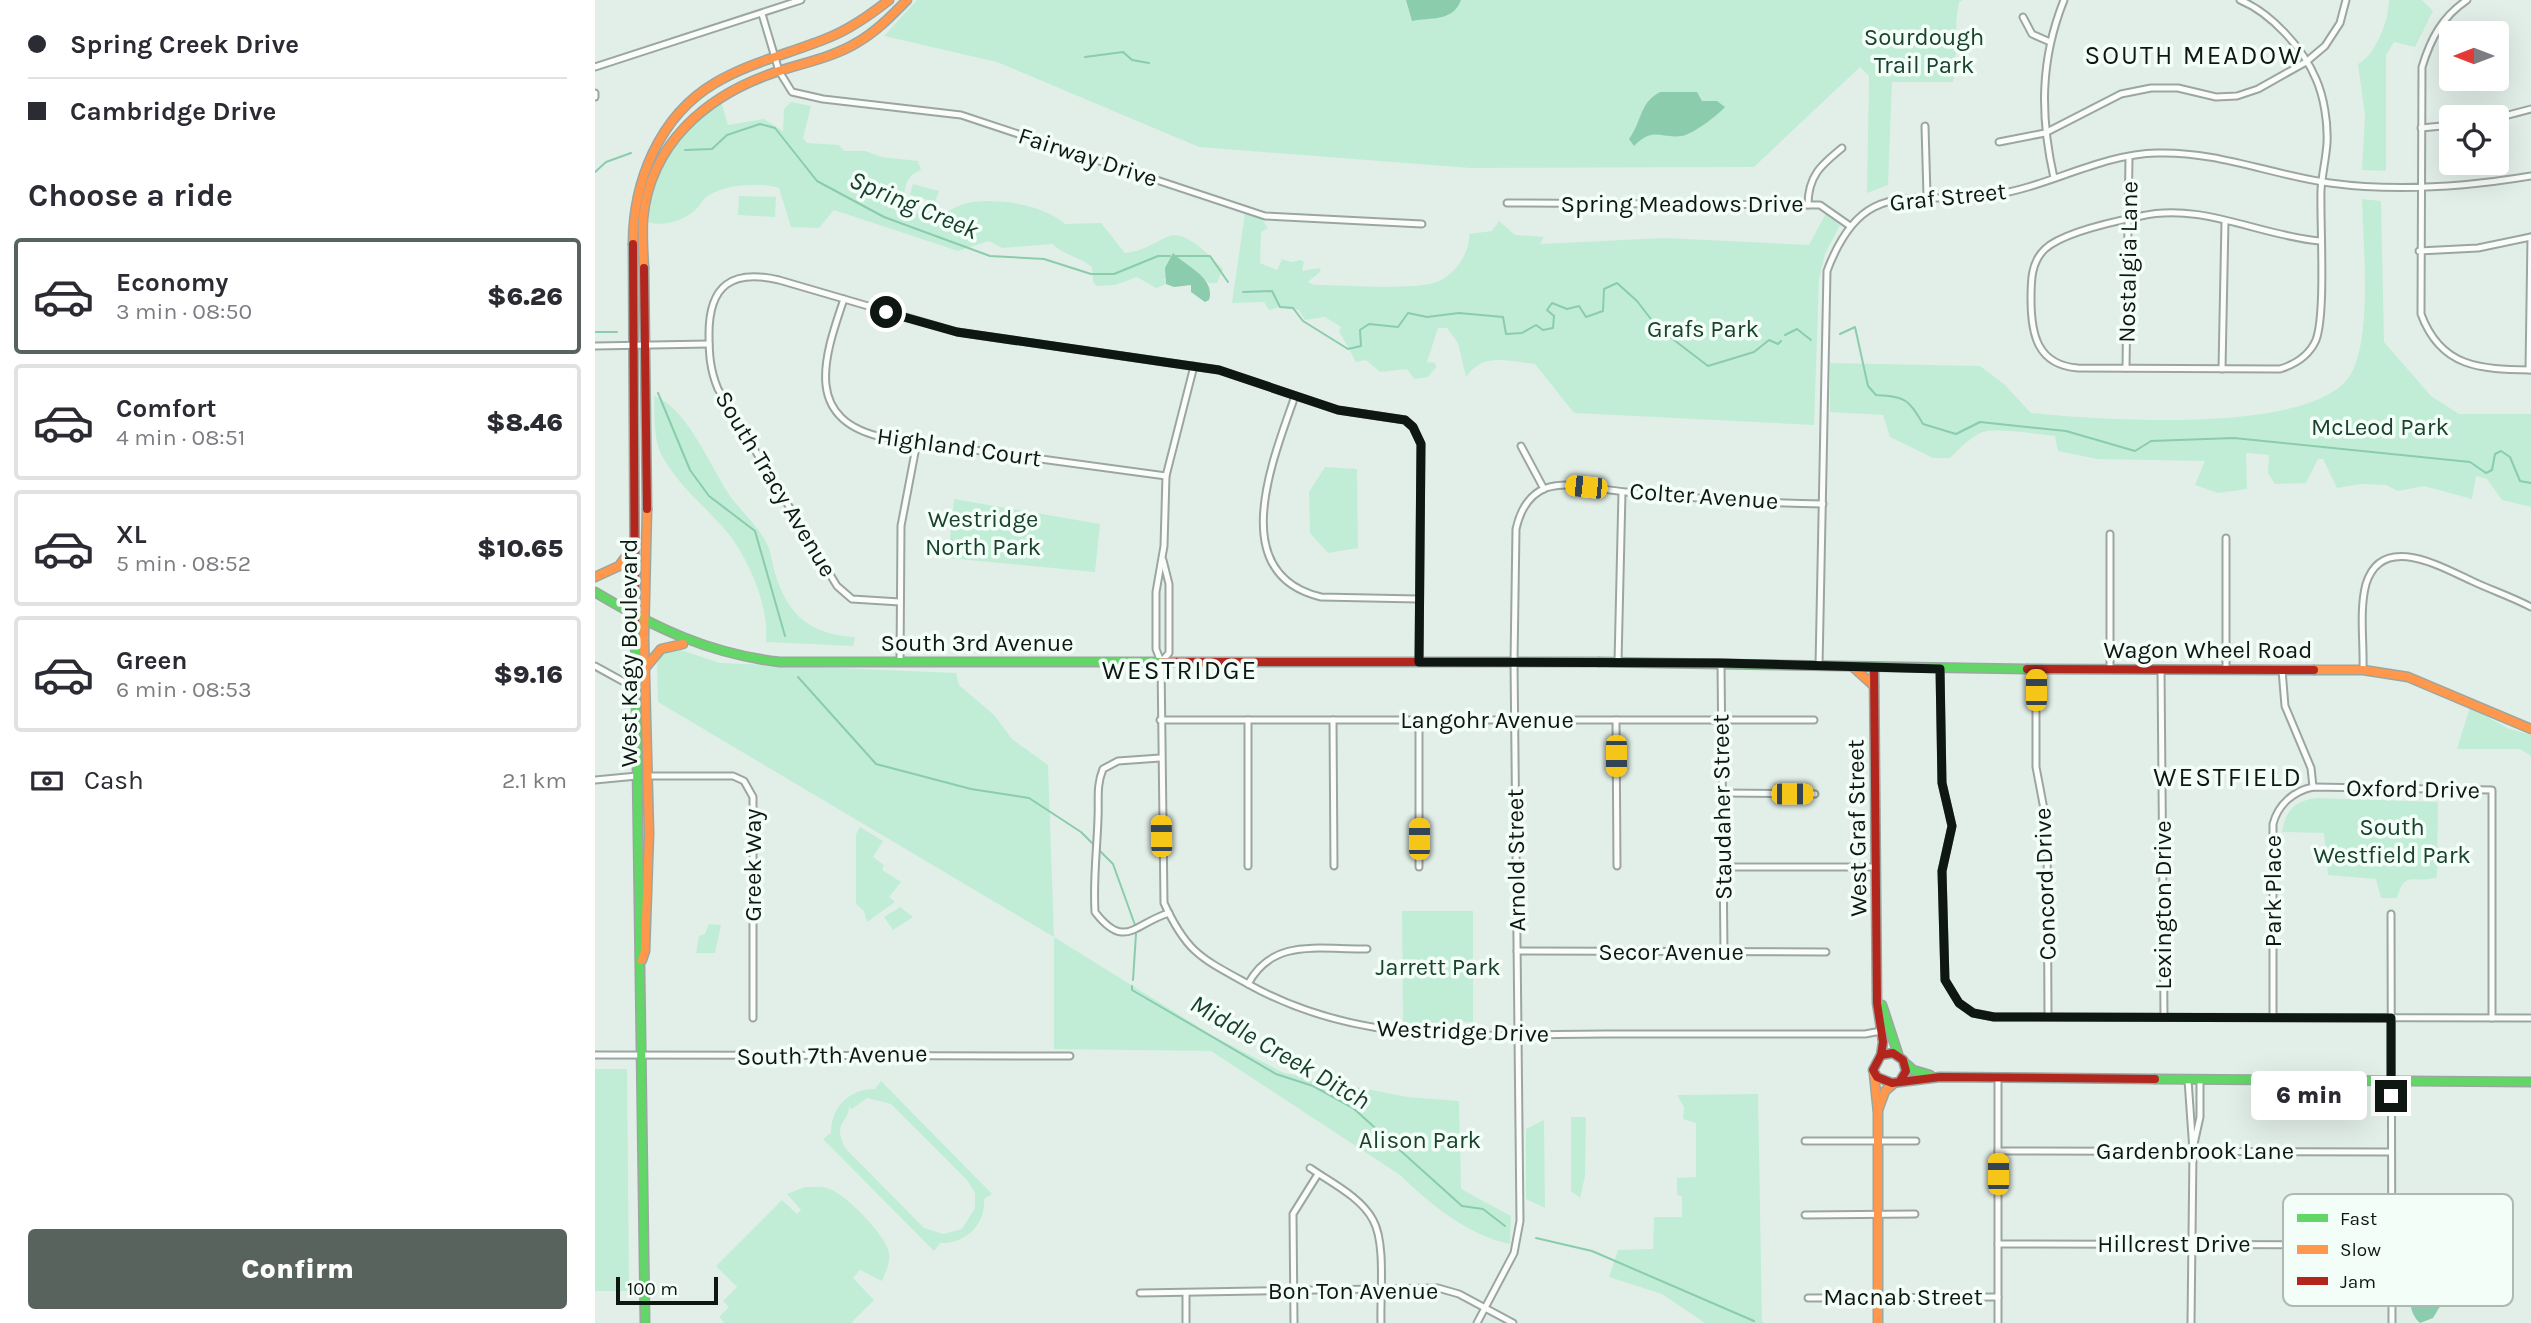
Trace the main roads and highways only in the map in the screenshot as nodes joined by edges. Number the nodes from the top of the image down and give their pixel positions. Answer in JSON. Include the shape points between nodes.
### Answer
{"nodes":[{"id":1,"x":889,"y":0,"type":"edge"},
{"id":2,"x":907,"y":0,"type":"edge"},
{"id":3,"x":636,"y":541,"type":"junction"},
{"id":4,"x":595,"y":577,"type":"edge"},
{"id":5,"x":595,"y":592,"type":"edge"},
{"id":6,"x":635,"y":616,"type":"junction"},
{"id":7,"x":645,"y":622,"type":"junction"},
{"id":8,"x":687,"y":644,"type":"junction"},
{"id":9,"x":1853,"y":667,"type":"junction"},
{"id":10,"x":1874,"y":667,"type":"junction"},
{"id":11,"x":645,"y":669,"type":"junction"},
{"id":12,"x":1874,"y":686,"type":"junction"},
{"id":13,"x":2531,"y":729,"type":"edge"},
{"id":14,"x":642,"y":960,"type":"junction"},
{"id":15,"x":1878,"y":989,"type":"junction"},
{"id":16,"x":1898,"y":1054,"type":"junction"},
{"id":17,"x":1881,"y":1055,"type":"junction"},
{"id":18,"x":1905,"y":1063,"type":"junction"},
{"id":19,"x":1874,"y":1074,"type":"junction"},
{"id":20,"x":1940,"y":1077,"type":"junction"},
{"id":21,"x":2531,"y":1082,"type":"edge"},
{"id":22,"x":1896,"y":1083,"type":"junction"},
{"id":23,"x":1878,"y":1113,"type":"junction"},
{"id":24,"x":645,"y":1323,"type":"edge"},
{"id":25,"x":1878,"y":1323,"type":"edge"}],
"edges":[{"from":1,"to":3,"type":"main road","name":"West Kagy Boulevard","via":[[855,26],[806,49],[738,71],[705,89],[681,110],[650,153],[633,222]]},
{"from":2,"to":7,"type":"main road","name":"West Kagy Boulevard","via":[[859,41],[807,64],[739,85],[701,107],[657,167],[643,219]]},
{"from":3,"to":4,"type":"main road","via":[[619,566]]},
{"from":3,"to":6,"type":"main road","name":"West Kagy Boulevard"},
{"from":5,"to":6,"type":"main road","name":"South 3rd Avenue"},
{"from":6,"to":7,"type":"main road","name":"South 3rd Avenue"},
{"from":6,"to":14,"type":"main road","name":"West Kagy Boulevard"},
{"from":7,"to":8,"type":"main road","name":"South 3rd Avenue"},
{"from":7,"to":11,"type":"main road","name":"West Kagy Boulevard"},
{"from":8,"to":9,"type":"main road","name":"South 3rd Avenue","via":[[759,660]]},
{"from":8,"to":11,"type":"main road","via":[[661,649]]},
{"from":9,"to":10,"type":"main road","name":"South 3rd Avenue"},
{"from":9,"to":12,"type":"main road"},
{"from":10,"to":12,"type":"main road","name":"West Graf Street"},
{"from":10,"to":13,"type":"main road","name":"Wagon Wheel Road","via":[[2363,670],[2422,680]]},
{"from":11,"to":14,"type":"main road","name":"West Kagy Boulevard","via":[[649,879]]},
{"from":12,"to":15,"type":"main road","name":"West Graf Street"},
{"from":14,"to":24,"type":"main road","name":"West Kagy Boulevard"},
{"from":15,"to":16,"type":"main road","name":"West Graf Street"},
{"from":15,"to":17,"type":"main road","name":"West Graf Street"},
{"from":16,"to":17,"type":"main road"},
{"from":16,"to":18,"type":"main road"},
{"from":17,"to":19,"type":"main road"},
{"from":18,"to":20,"type":"main road","via":[[1919,1073]]},
{"from":18,"to":22,"type":"main road","via":[[1905,1075]]},
{"from":19,"to":22,"type":"main road","via":[[1879,1081]]},
{"from":19,"to":23,"type":"main road"},
{"from":20,"to":21,"type":"main road"},
{"from":20,"to":22,"type":"main road"},
{"from":22,"to":23,"type":"main road","via":[[1885,1091]]},
{"from":23,"to":25,"type":"main road"}]}
